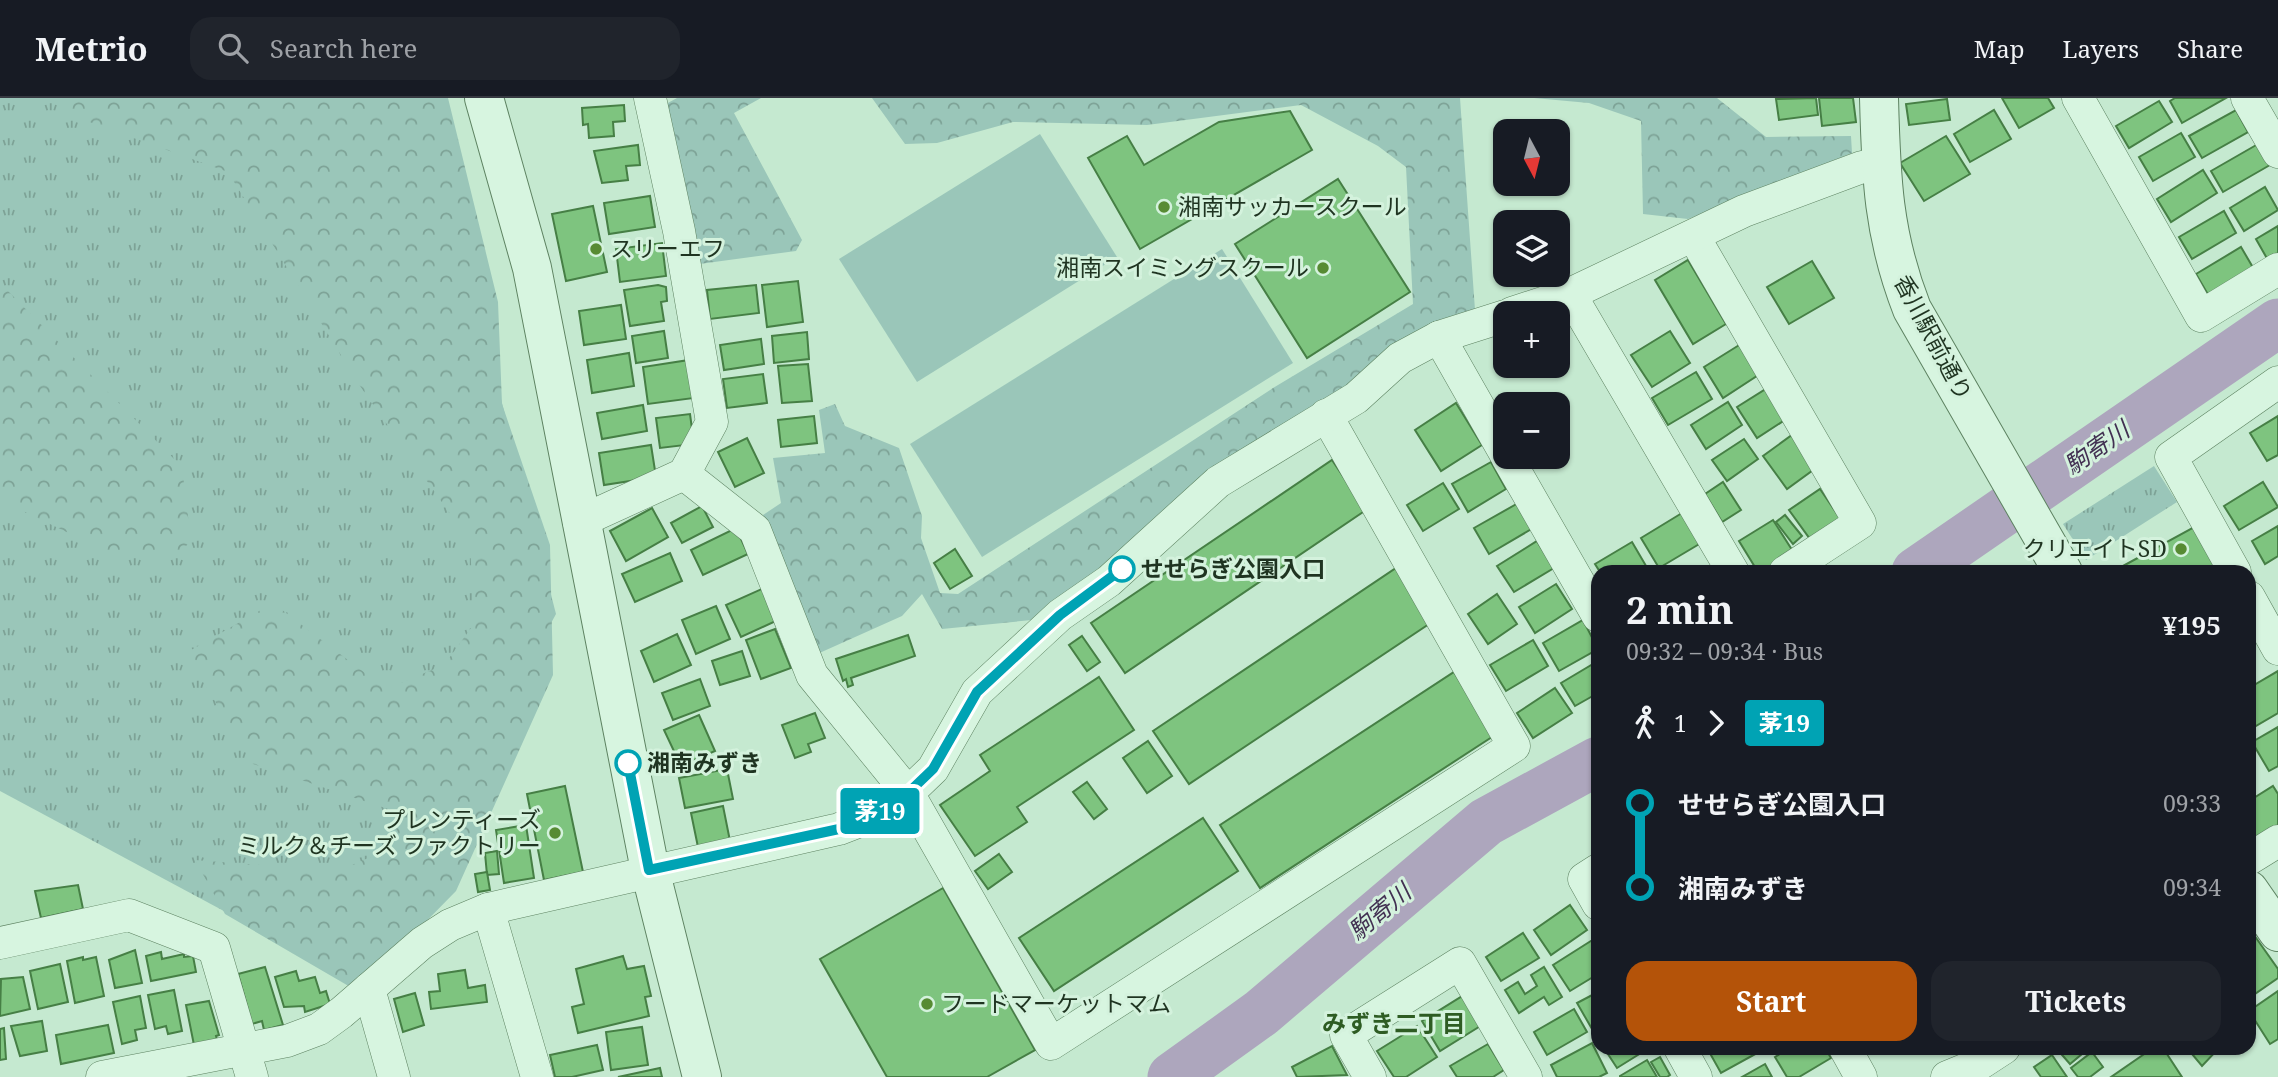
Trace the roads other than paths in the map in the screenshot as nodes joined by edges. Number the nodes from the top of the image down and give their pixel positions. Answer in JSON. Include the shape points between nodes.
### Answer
{"nodes":[{"id":1,"x":484,"y":98,"type":"edge"},
{"id":2,"x":650,"y":98,"type":"edge"},
{"id":3,"x":1879,"y":98,"type":"edge"},
{"id":4,"x":2078,"y":98,"type":"edge"},
{"id":5,"x":2247,"y":98,"type":"edge"},
{"id":6,"x":2278,"y":152,"type":"edge"},
{"id":7,"x":1880,"y":163,"type":"junction"},
{"id":8,"x":1694,"y":237,"type":"junction"},
{"id":9,"x":2278,"y":269,"type":"edge"},
{"id":10,"x":1570,"y":294,"type":"junction"},
{"id":11,"x":1549,"y":301,"type":"edge"},
{"id":12,"x":1493,"y":320,"type":"edge"},
{"id":13,"x":1440,"y":337,"type":"junction"},
{"id":14,"x":2278,"y":383,"type":"edge"},
{"id":15,"x":1326,"y":415,"type":"junction"},
{"id":16,"x":1493,"y":432,"type":"edge"},
{"id":17,"x":1514,"y":469,"type":"edge"},
{"id":18,"x":684,"y":474,"type":"junction"},
{"id":19,"x":579,"y":522,"type":"junction"},
{"id":20,"x":1729,"y":565,"type":"edge"},
{"id":21,"x":1796,"y":565,"type":"edge"},
{"id":22,"x":2059,"y":565,"type":"edge"},
{"id":23,"x":2231,"y":565,"type":"edge"},
{"id":24,"x":1591,"y":603,"type":"edge"},
{"id":25,"x":2256,"y":610,"type":"edge"},
{"id":26,"x":2278,"y":649,"type":"edge"},
{"id":27,"x":908,"y":793,"type":"junction"},
{"id":28,"x":2278,"y":841,"type":"edge"},
{"id":29,"x":2256,"y":855,"type":"edge"},
{"id":30,"x":649,"y":870,"type":"junction"},
{"id":31,"x":1591,"y":874,"type":"edge"},
{"id":32,"x":1591,"y":892,"type":"edge"},
{"id":33,"x":2256,"y":900,"type":"edge"},
{"id":34,"x":488,"y":909,"type":"junction"},
{"id":35,"x":2278,"y":932,"type":"edge"},
{"id":36,"x":0,"y":943,"type":"edge"},
{"id":37,"x":369,"y":989,"type":"junction"},
{"id":38,"x":1684,"y":1055,"type":"edge"},
{"id":39,"x":1849,"y":1055,"type":"edge"},
{"id":40,"x":1991,"y":1055,"type":"edge"},
{"id":41,"x":248,"y":1064,"type":"edge"},
{"id":42,"x":106,"y":1077,"type":"edge"},
{"id":43,"x":394,"y":1077,"type":"edge"},
{"id":44,"x":537,"y":1077,"type":"edge"},
{"id":45,"x":702,"y":1077,"type":"edge"},
{"id":46,"x":1370,"y":1077,"type":"edge"},
{"id":47,"x":1526,"y":1077,"type":"edge"},
{"id":48,"x":1696,"y":1077,"type":"edge"},
{"id":49,"x":1861,"y":1077,"type":"edge"},
{"id":50,"x":1947,"y":1077,"type":"edge"}],
"edges":[{"from":1,"to":19,"type":"street","via":[[532,268]]},
{"from":2,"to":18,"type":"street","via":[[712,422]]},
{"from":3,"to":7,"type":"street","name":"香川駅前通り"},
{"from":4,"to":9,"type":"street","via":[[2201,316]]},
{"from":5,"to":6,"type":"street"},
{"from":7,"to":8,"type":"street","via":[[1744,212]]},
{"from":7,"to":22,"type":"street","name":"香川駅前通り","via":[[1885,224],[1912,309]]},
{"from":8,"to":10,"type":"street"},
{"from":8,"to":21,"type":"street","via":[[1860,523]]},
{"from":10,"to":11,"type":"street"},
{"from":10,"to":20,"type":"street"},
{"from":12,"to":13,"type":"street"},
{"from":13,"to":15,"type":"street","via":[[1400,358],[1356,398]]},
{"from":13,"to":16,"type":"street"},
{"from":14,"to":23,"type":"street","via":[[2171,457]]},
{"from":15,"to":27,"type":"street","via":[[1218,482],[1109,581],[1060,615],[977,692],[933,769]]},
{"from":15,"to":27,"type":"street","via":[[1514,746],[1051,1044]]},
{"from":17,"to":24,"type":"street"},
{"from":18,"to":19,"type":"street"},
{"from":18,"to":27,"type":"street","via":[[755,530],[812,675]]},
{"from":19,"to":30,"type":"street"},
{"from":25,"to":26,"type":"street"},
{"from":27,"to":30,"type":"street","via":[[870,817],[839,829]]},
{"from":28,"to":29,"type":"street"},
{"from":30,"to":34,"type":"street"},
{"from":30,"to":45,"type":"street"},
{"from":31,"to":32,"type":"street","via":[[1584,879]]},
{"from":33,"to":35,"type":"street"},
{"from":34,"to":37,"type":"street","via":[[432,937]]},
{"from":34,"to":44,"type":"street"},
{"from":36,"to":41,"type":"street","via":[[129,915],[214,948]]},
{"from":37,"to":41,"type":"street","via":[[319,1029]]},
{"from":37,"to":43,"type":"street"},
{"from":38,"to":48,"type":"street"},
{"from":39,"to":49,"type":"street"},
{"from":40,"to":50,"type":"street"},
{"from":41,"to":42,"type":"street"},
{"from":46,"to":47,"type":"street","via":[[1346,1035],[1460,963]]}]}
